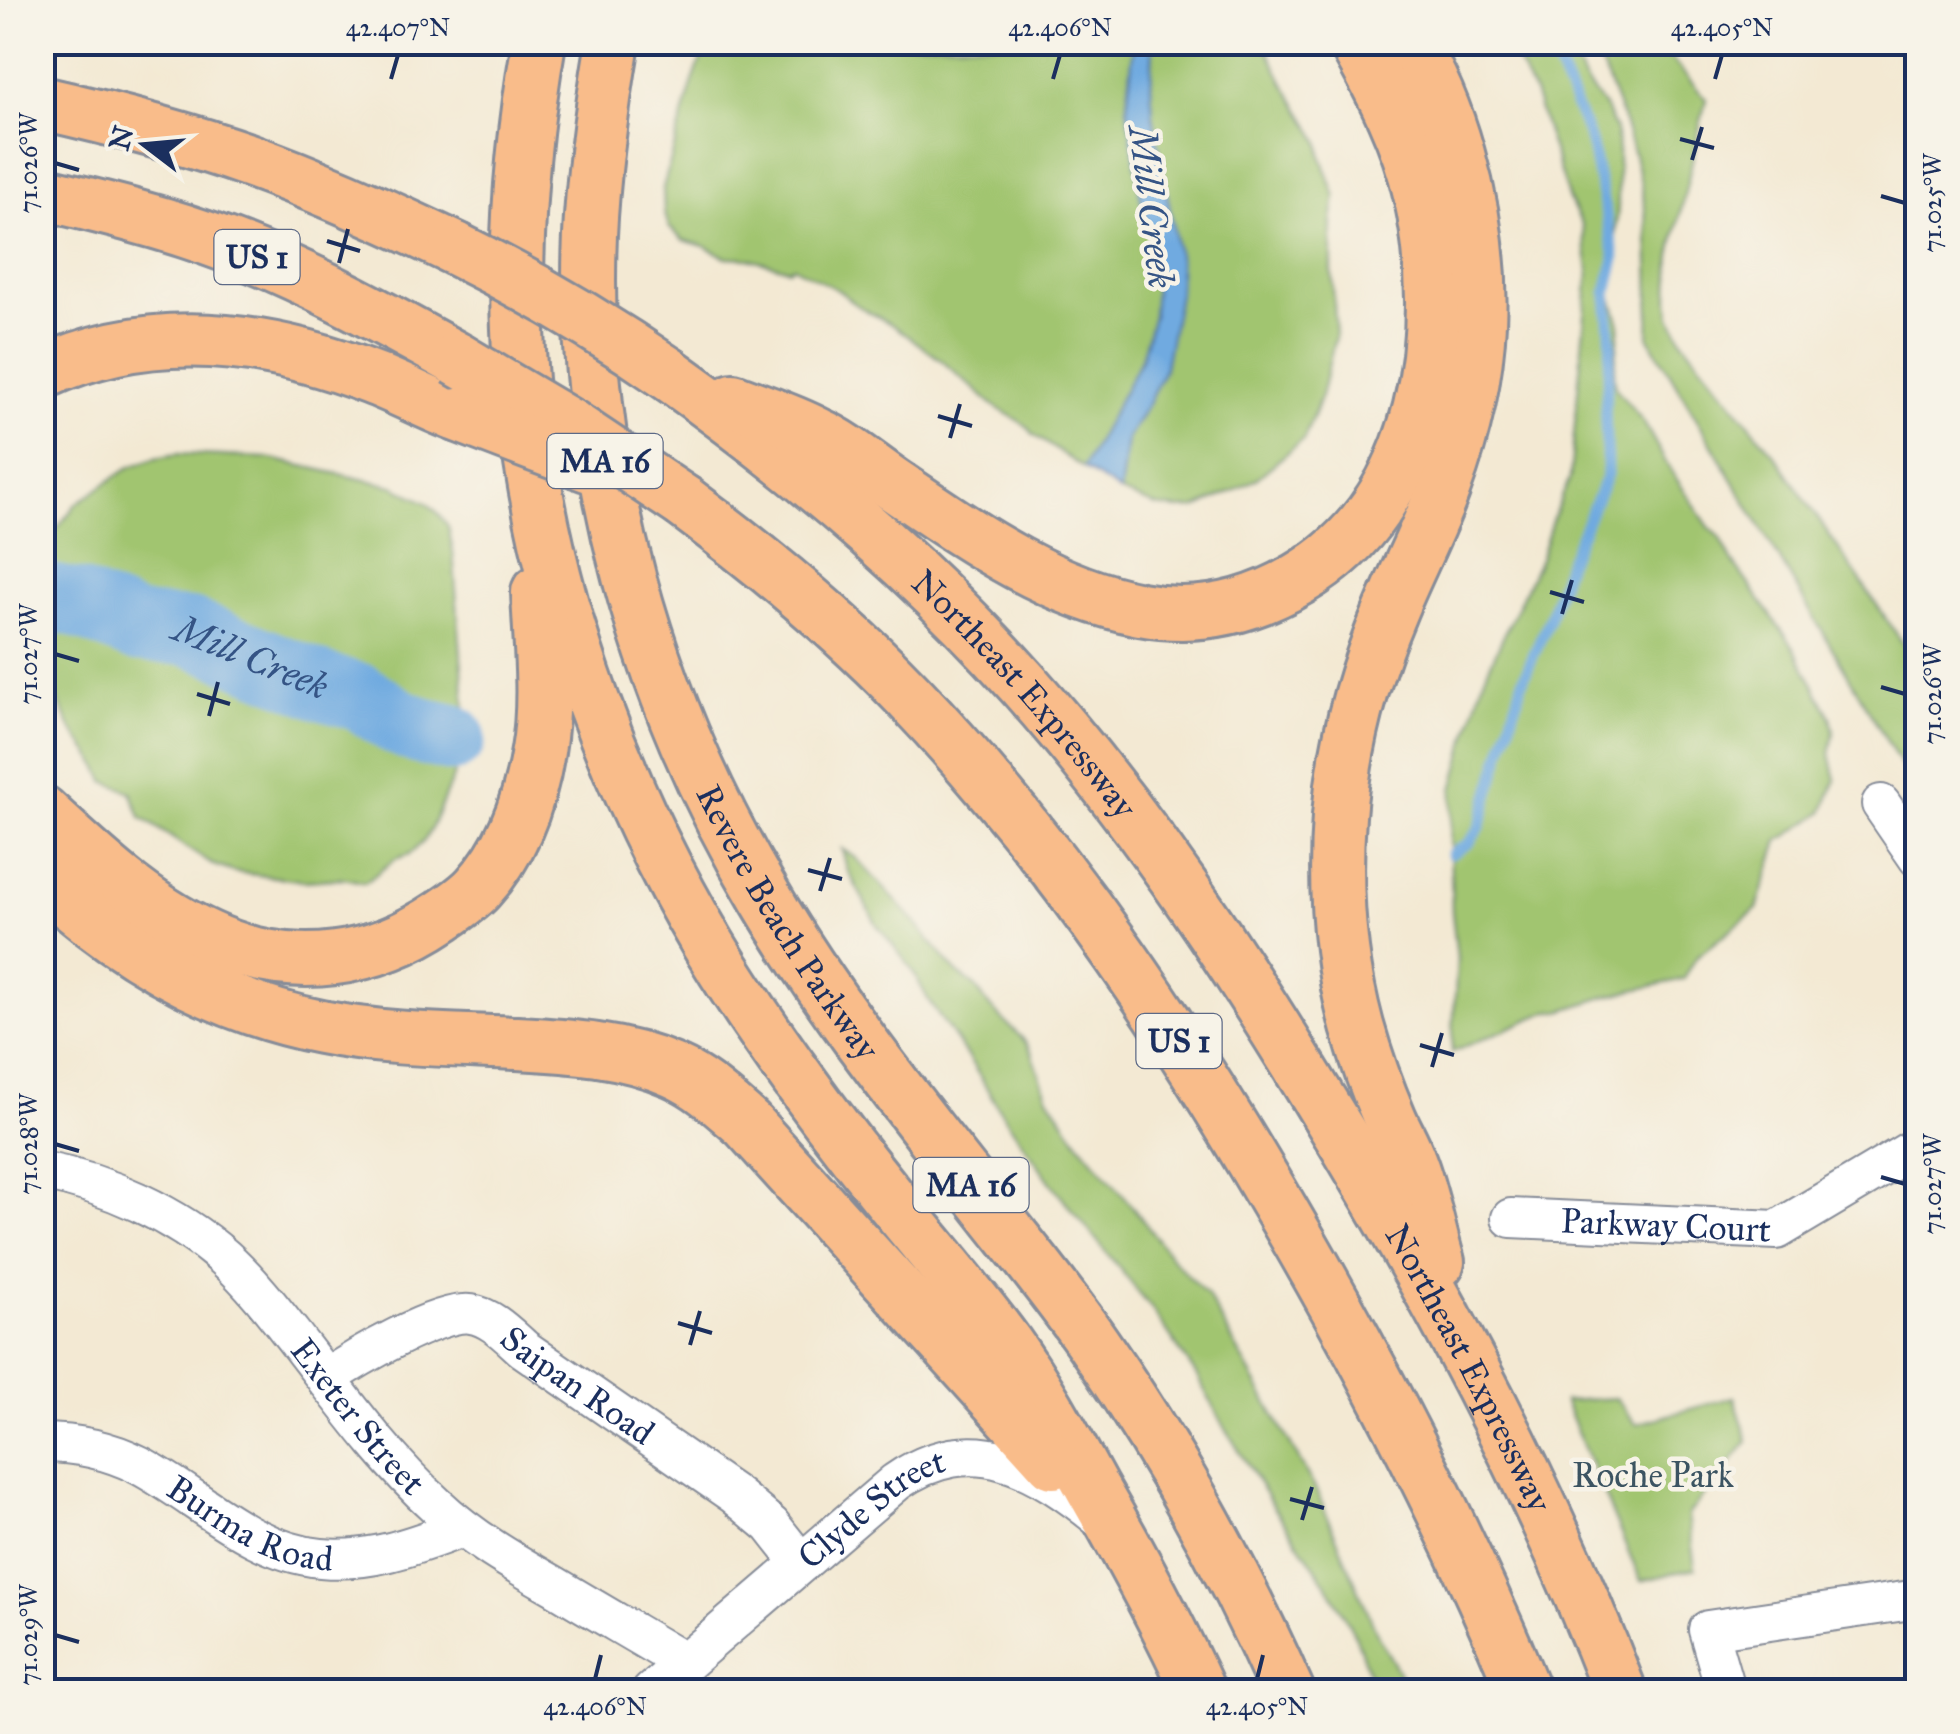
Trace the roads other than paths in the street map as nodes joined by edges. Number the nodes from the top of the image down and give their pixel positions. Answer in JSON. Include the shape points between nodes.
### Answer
{"nodes":[{"id":1,"x":539,"y":42,"type":"edge"},
{"id":2,"x":613,"y":42,"type":"edge"},
{"id":3,"x":641,"y":42,"type":"edge"},
{"id":4,"x":1354,"y":42,"type":"edge"},
{"id":5,"x":1410,"y":42,"type":"edge"},
{"id":6,"x":42,"y":103,"type":"edge"},
{"id":7,"x":42,"y":193,"type":"edge"},
{"id":8,"x":590,"y":240,"type":"junction"},
{"id":9,"x":42,"y":373,"type":"edge"},
{"id":10,"x":669,"y":374,"type":"junction"},
{"id":11,"x":534,"y":475,"type":"junction"},
{"id":12,"x":684,"y":502,"type":"junction"},
{"id":13,"x":1881,"y":804,"type":"dead end"},
{"id":14,"x":42,"y":812,"type":"edge"},
{"id":15,"x":1918,"y":858,"type":"edge"},
{"id":16,"x":42,"y":879,"type":"edge"},
{"id":17,"x":1918,"y":1146,"type":"edge"},
{"id":18,"x":42,"y":1171,"type":"edge"},
{"id":19,"x":1511,"y":1218,"type":"dead end"},
{"id":20,"x":1463,"y":1355,"type":"junction"},
{"id":21,"x":326,"y":1379,"type":"junction"},
{"id":22,"x":42,"y":1443,"type":"edge"},
{"id":23,"x":462,"y":1528,"type":"junction"},
{"id":24,"x":1117,"y":1532,"type":"junction"},
{"id":25,"x":802,"y":1562,"type":"junction"},
{"id":26,"x":1918,"y":1599,"type":"edge"},
{"id":27,"x":685,"y":1663,"type":"junction"},
{"id":28,"x":652,"y":1692,"type":"edge"},
{"id":29,"x":1200,"y":1692,"type":"edge"},
{"id":30,"x":1288,"y":1692,"type":"edge"},
{"id":31,"x":1524,"y":1692,"type":"edge"},
{"id":32,"x":1620,"y":1692,"type":"edge"},
{"id":33,"x":1726,"y":1692,"type":"edge"}],
"edges":[{"from":1,"to":11,"type":"highway","name":"Revere Beach Parkway","number":"MA 16","via":[[524,141],[517,274]]},
{"from":2,"to":8,"type":"highway","name":"Revere Beach Parkway","number":"MA 16"},
{"from":3,"to":8,"type":"highway"},
{"from":4,"to":10,"type":"highway","via":[[1391,110],[1419,190],[1431,268],[1430,350],[1412,434],[1384,496],[1340,550],[1286,587],[1227,610],[1182,614],[1090,595],[990,548],[820,434]]},
{"from":5,"to":20,"type":"highway","via":[[1452,134],[1474,222],[1480,266],[1477,355],[1444,489],[1388,614],[1356,714],[1339,814],[1339,920],[1357,1024],[1410,1161]]},
{"from":6,"to":10,"type":"highway","name":"Northeast Expressway","number":"US 1","bridge":true,"via":[[251,161],[382,214],[571,310]]},
{"from":7,"to":12,"type":"highway","number":"US 1","bridge":true,"via":[[160,222],[322,287],[458,358]]},
{"from":8,"to":30,"type":"highway","name":"Revere Beach Parkway","number":"MA 16","via":[[593,360],[616,521],[660,676],[700,776],[802,955],[1137,1409],[1208,1529]]},
{"from":9,"to":12,"type":"highway","bridge":true,"via":[[133,343],[240,343],[302,355]]},
{"from":10,"to":20,"type":"highway","name":"Northeast Expressway","number":"US 1","via":[[790,466],[912,573],[1010,670],[1093,767],[1265,1008]]},
{"from":11,"to":14,"type":"highway","via":[[538,751],[511,840],[477,889],[454,908],[361,954],[325,960],[254,954],[156,908]]},
{"from":11,"to":24,"type":"highway","name":"Revere Beach Parkway","number":"MA 16","via":[[599,720],[683,900],[799,1080],[1007,1346]]},
{"from":12,"to":31,"type":"highway","number":"US 1","via":[[796,590],[904,691],[1001,798],[1125,960],[1348,1327],[1444,1514]]},
{"from":13,"to":15,"type":"street"},
{"from":16,"to":24,"type":"highway","via":[[151,962],[278,1017],[385,1036],[613,1051],[703,1087],[747,1124]]},
{"from":17,"to":19,"type":"street","name":"Parkway Court","via":[[1777,1230]]},
{"from":18,"to":21,"type":"street","name":"Exeter Street","via":[[125,1196],[211,1246],[265,1299]]},
{"from":20,"to":32,"type":"highway","name":"Northeast Expressway","number":"US 1","via":[[1564,1558]]},
{"from":21,"to":23,"type":"street","name":"Exeter Street","via":[[402,1471]]},
{"from":21,"to":25,"type":"street","name":"Saipan Road","via":[[371,1350],[441,1320],[480,1317],[735,1495]]},
{"from":22,"to":23,"type":"street","name":"Burma Road","via":[[136,1463],[251,1534],[304,1556],[383,1554]]},
{"from":23,"to":27,"type":"street","name":"Exeter Street"},
{"from":24,"to":25,"type":"street","name":"Clyde Street","via":[[1022,1468],[955,1456],[896,1482]]},
{"from":24,"to":29,"type":"highway","name":"Revere Beach Parkway","number":"MA 16"},
{"from":25,"to":27,"type":"street","name":"Clyde Street"},
{"from":26,"to":33,"type":"street","via":[[1708,1630]]},
{"from":27,"to":28,"type":"street","name":"Clyde Street"}]}
